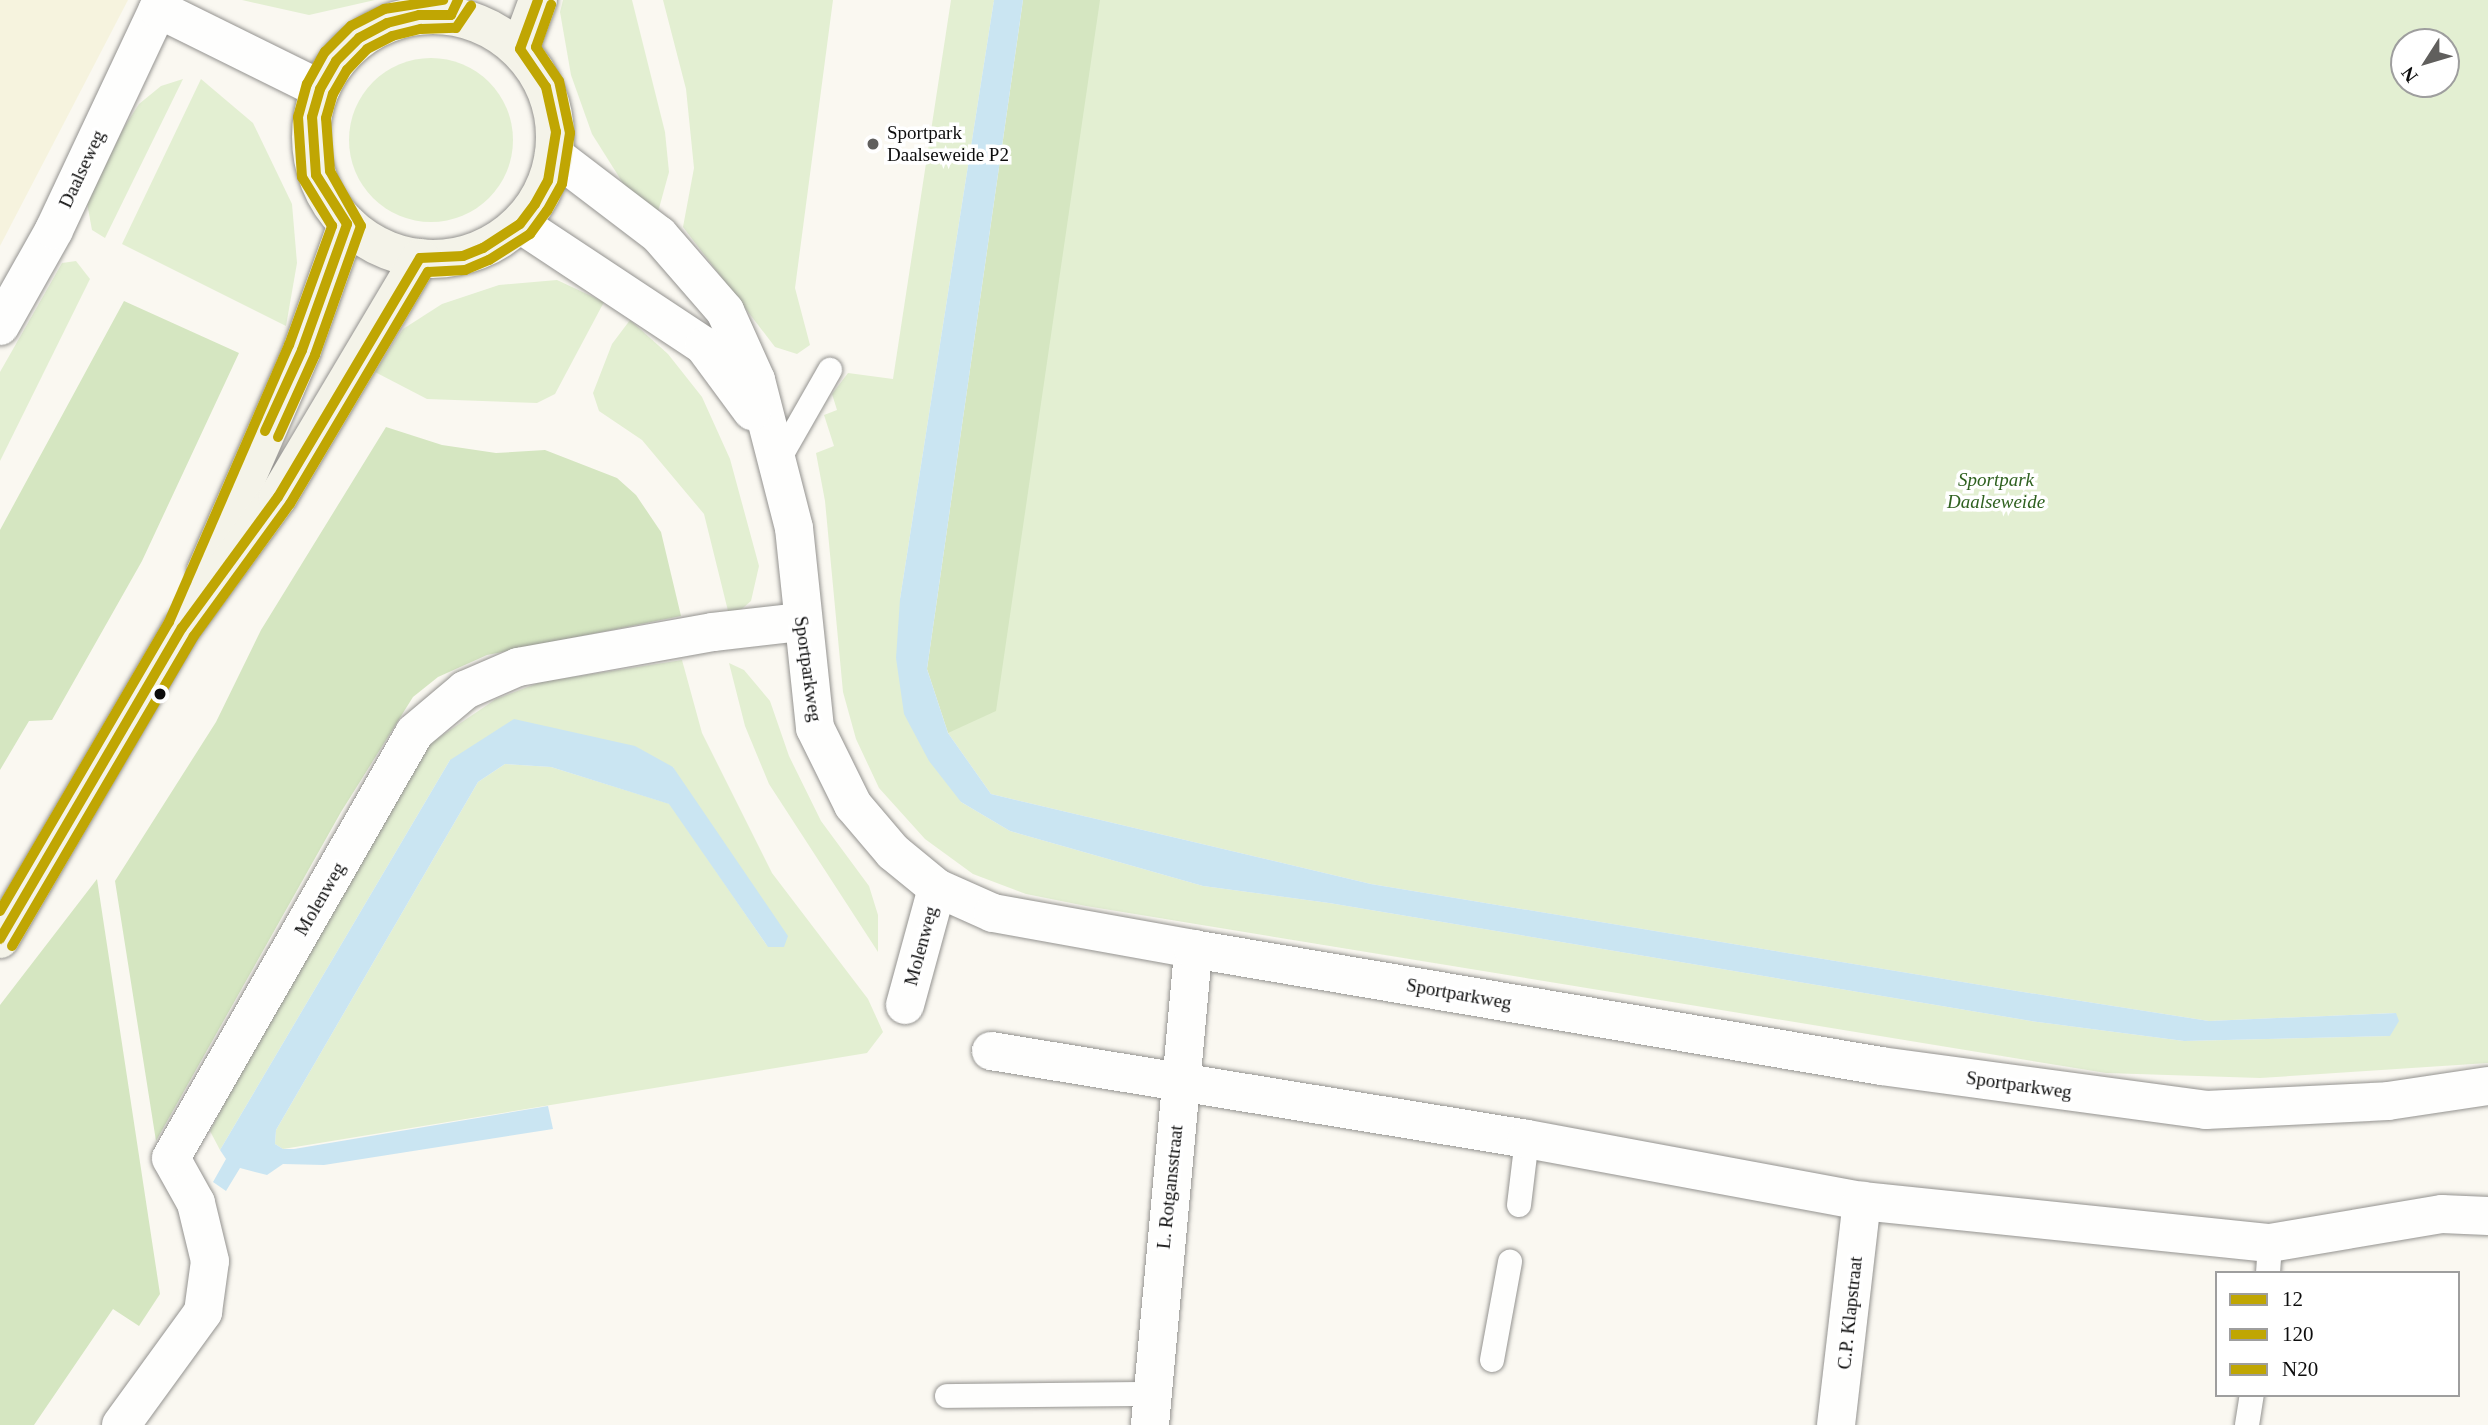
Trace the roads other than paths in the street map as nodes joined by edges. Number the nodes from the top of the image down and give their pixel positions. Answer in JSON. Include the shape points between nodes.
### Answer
{"nodes":[{"id":1,"x":538,"y":0,"type":"edge"},
{"id":2,"x":160,"y":5,"type":"edge"},
{"id":3,"x":455,"y":8,"type":"edge"},
{"id":4,"x":520,"y":49,"type":"junction"},
{"id":5,"x":320,"y":89,"type":"junction"},
{"id":6,"x":554,"y":155,"type":"junction"},
{"id":7,"x":347,"y":224,"type":"junction"},
{"id":8,"x":520,"y":224,"type":"junction"},
{"id":9,"x":420,"y":258,"type":"junction"},
{"id":10,"x":0,"y":326,"type":"edge"},
{"id":11,"x":830,"y":370,"type":"dead end"},
{"id":12,"x":773,"y":447,"type":"junction"},
{"id":13,"x":801,"y":622,"type":"junction"},
{"id":14,"x":182,"y":628,"type":"junction"},
{"id":15,"x":937,"y":888,"type":"junction"},
{"id":16,"x":0,"y":939,"type":"edge"},
{"id":17,"x":1193,"y":949,"type":"junction"},
{"id":18,"x":905,"y":1005,"type":"dead end"},
{"id":19,"x":991,"y":1051,"type":"dead end"},
{"id":20,"x":1180,"y":1084,"type":"junction"},
{"id":21,"x":2488,"y":1086,"type":"edge"},
{"id":22,"x":1527,"y":1139,"type":"junction"},
{"id":23,"x":1862,"y":1201,"type":"junction"},
{"id":24,"x":1519,"y":1205,"type":"dead end"},
{"id":25,"x":2488,"y":1216,"type":"edge"},
{"id":26,"x":2269,"y":1258,"type":"edge"},
{"id":27,"x":1510,"y":1262,"type":"dead end"},
{"id":28,"x":1492,"y":1360,"type":"dead end"},
{"id":29,"x":947,"y":1396,"type":"dead end"},
{"id":30,"x":2252,"y":1397,"type":"edge"},
{"id":31,"x":1150,"y":1410,"type":"edge"},
{"id":32,"x":121,"y":1425,"type":"edge"},
{"id":33,"x":1836,"y":1425,"type":"edge"},
{"id":34,"x":2247,"y":1425,"type":"edge"}],
"edges":[{"from":1,"to":4,"type":"main road"},
{"from":2,"to":5,"type":"street","name":"Daalseweg"},
{"from":2,"to":10,"type":"street","name":"Daalseweg","via":[[54,230]]},
{"from":3,"to":4,"type":"main road"},
{"from":3,"to":5,"type":"main road","via":[[368,33],[336,61]]},
{"from":4,"to":6,"type":"main road","via":[[546,87],[553,110]]},
{"from":5,"to":7,"type":"main road","via":[[312,117],[316,175]]},
{"from":6,"to":8,"type":"main road","via":[[548,181]]},
{"from":6,"to":12,"type":"street","name":"Sportparkweg","via":[[659,235],[725,311],[756,380]]},
{"from":7,"to":9,"type":"main road","via":[[393,253]]},
{"from":7,"to":14,"type":"main road","via":[[302,350]]},
{"from":8,"to":9,"type":"main road","via":[[503,238],[463,256]]},
{"from":8,"to":12,"type":"street","name":"Sportparkweg","via":[[704,346]]},
{"from":9,"to":14,"type":"main road","via":[[278,497]]},
{"from":11,"to":12,"type":"lane"},
{"from":12,"to":13,"type":"street","name":"Sportparkweg","via":[[794,528]]},
{"from":13,"to":15,"type":"street","name":"Sportparkweg","via":[[815,728],[853,805],[893,852]]},
{"from":13,"to":32,"type":"street","name":"Molenweg","via":[[713,632],[518,667],[465,690],[415,733],[171,1158],[196,1203],[210,1261],[203,1312]]},
{"from":14,"to":16,"type":"main road"},
{"from":15,"to":17,"type":"street","name":"Sportparkweg","via":[[993,913]]},
{"from":15,"to":18,"type":"street","name":"Molenweg"},
{"from":17,"to":20,"type":"street","name":"L. Rotgansstraat"},
{"from":17,"to":21,"type":"street","name":"Sportparkweg","via":[[1881,1066],[2206,1110],[2388,1101]]},
{"from":19,"to":20,"type":"street"},
{"from":20,"to":22,"type":"street"},
{"from":20,"to":31,"type":"street","name":"L. Rotgansstraat"},
{"from":22,"to":23,"type":"street"},
{"from":22,"to":24,"type":"lane"},
{"from":23,"to":26,"type":"street"},
{"from":23,"to":33,"type":"street","name":"C.P. Klapstraat"},
{"from":25,"to":26,"type":"street","via":[[2442,1214]]},
{"from":27,"to":28,"type":"lane"},
{"from":29,"to":31,"type":"lane"},
{"from":30,"to":34,"type":"lane"}]}
